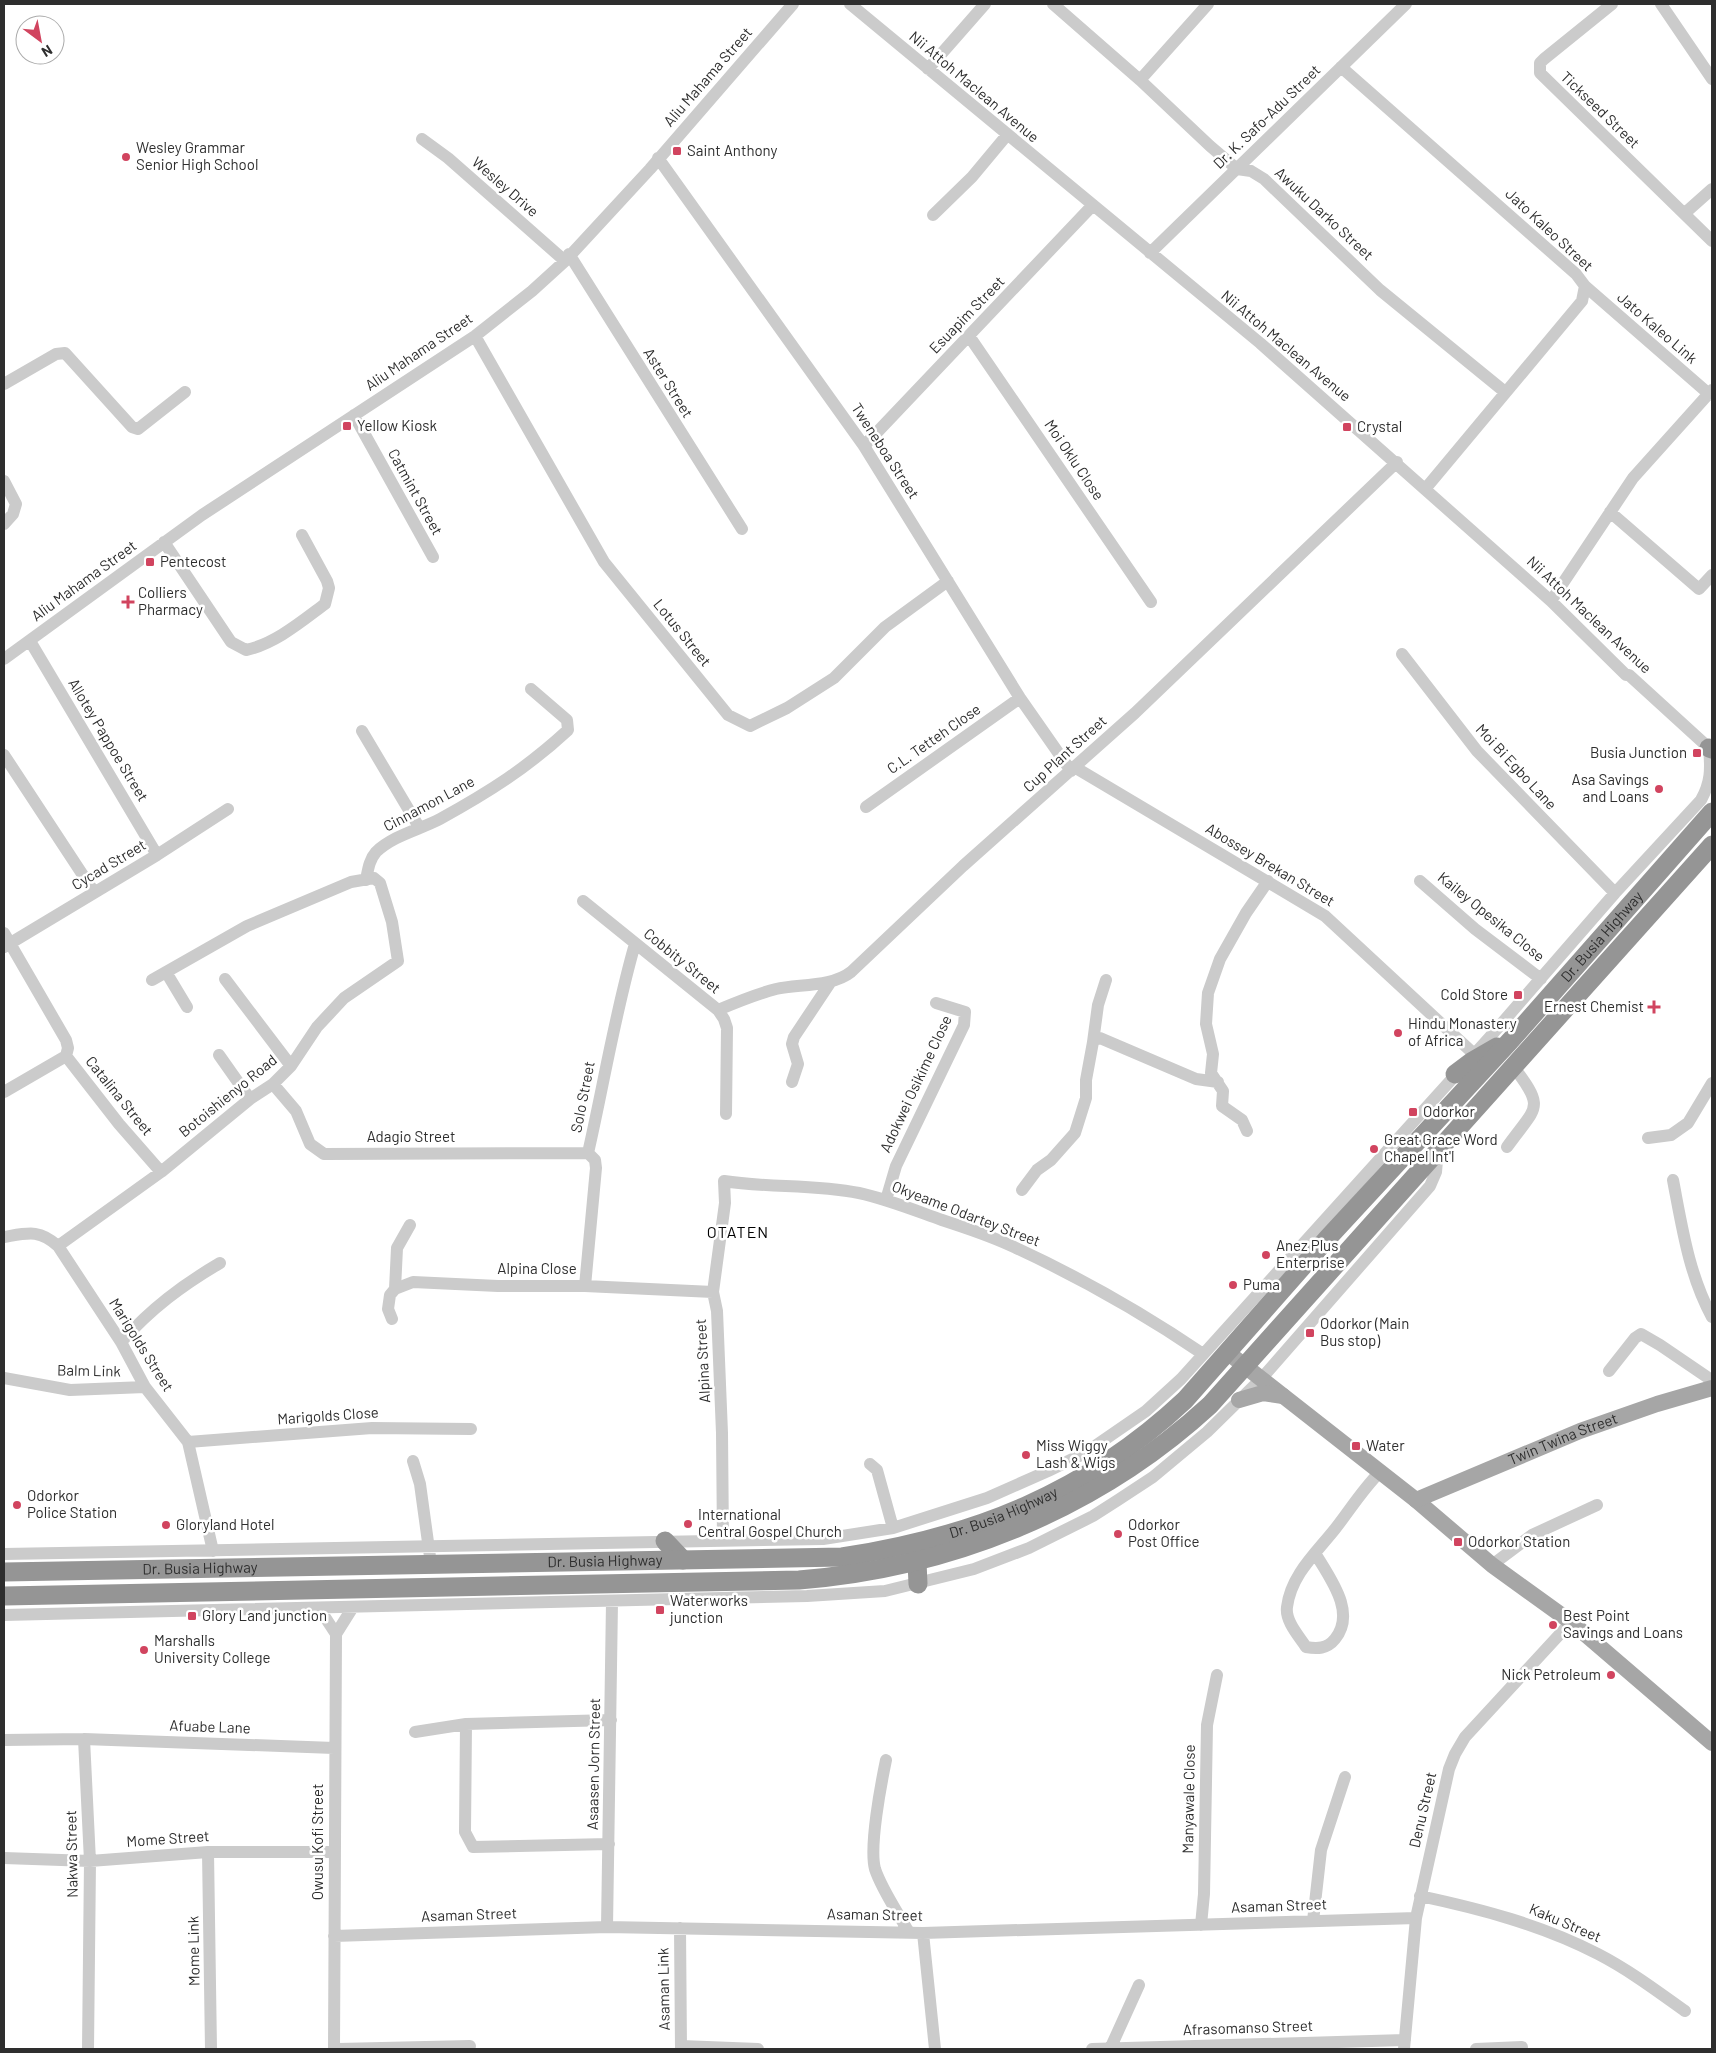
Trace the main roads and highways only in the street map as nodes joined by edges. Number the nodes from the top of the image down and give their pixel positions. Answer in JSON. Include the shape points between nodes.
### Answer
{"nodes":[{"id":1,"x":1712,"y":812,"type":"edge"},
{"id":2,"x":1712,"y":845,"type":"edge"},
{"id":3,"x":1483,"y":1054,"type":"junction"},
{"id":4,"x":1455,"y":1074,"type":"road end"},
{"id":5,"x":1364,"y":1199,"type":"junction"},
{"id":6,"x":1227,"y":1352,"type":"junction"},
{"id":7,"x":1246,"y":1366,"type":"junction"},
{"id":8,"x":1710,"y":1380,"type":"edge"},
{"id":9,"x":1283,"y":1396,"type":"junction"},
{"id":10,"x":1239,"y":1400,"type":"road end"},
{"id":11,"x":1164,"y":1445,"type":"junction"},
{"id":12,"x":1416,"y":1500,"type":"junction"},
{"id":13,"x":665,"y":1541,"type":"road end"},
{"id":14,"x":683,"y":1560,"type":"junction"},
{"id":15,"x":917,"y":1562,"type":"junction"},
{"id":16,"x":295,"y":1567,"type":"junction"},
{"id":17,"x":51,"y":1571,"type":"junction"},
{"id":18,"x":4,"y":1572,"type":"edge"},
{"id":19,"x":918,"y":1584,"type":"road end"},
{"id":20,"x":296,"y":1590,"type":"junction"},
{"id":21,"x":51,"y":1595,"type":"junction"},
{"id":22,"x":4,"y":1596,"type":"edge"},
{"id":23,"x":1712,"y":1743,"type":"edge"}],
"edges":[{"from":1,"to":3,"type":"highway","name":"Dr. Busia Highway","via":[[1510,1041]]},
{"from":2,"to":7,"type":"highway","name":"Dr. Busia Highway"},
{"from":3,"to":4,"type":"highway"},
{"from":3,"to":5,"type":"highway","name":"Dr. Busia Highway"},
{"from":5,"to":6,"type":"highway","name":"Dr. Busia Highway"},
{"from":5,"to":7,"type":"highway","via":[[1350,1238],[1259,1339]]},
{"from":6,"to":7,"type":"main road"},
{"from":6,"to":11,"type":"highway","via":[[1230,1365],[1226,1374]]},
{"from":6,"to":14,"type":"highway","name":"Dr. Busia Highway","via":[[1185,1400],[1136,1442],[1077,1481],[1001,1518],[935,1539],[842,1557]]},
{"from":7,"to":9,"type":"main road"},
{"from":7,"to":11,"type":"highway","name":"Dr. Busia Highway","via":[[1210,1406]]},
{"from":8,"to":12,"type":"main road","name":"Twin Twina Street"},
{"from":9,"to":10,"type":"main road","via":[[1263,1393]]},
{"from":9,"to":12,"type":"main road"},
{"from":11,"to":15,"type":"highway","name":"Dr. Busia Highway","via":[[1114,1479],[1058,1510],[969,1547]]},
{"from":12,"to":23,"type":"main road","via":[[1492,1565],[1571,1622]]},
{"from":13,"to":14,"type":"highway"},
{"from":14,"to":16,"type":"highway","name":"Dr. Busia Highway","via":[[430,1555]]},
{"from":15,"to":19,"type":"highway"},
{"from":15,"to":20,"type":"highway","name":"Dr. Busia Highway","via":[[799,1580]]},
{"from":16,"to":17,"type":"highway","name":"Dr. Busia Highway"},
{"from":16,"to":20,"type":"highway","via":[[288,1571],[286,1579],[288,1587]]},
{"from":17,"to":18,"type":"highway","name":"Dr. Busia Highway"},
{"from":17,"to":21,"type":"highway","via":[[59,1580],[58,1589]]},
{"from":20,"to":21,"type":"highway","name":"Dr. Busia Highway"},
{"from":21,"to":22,"type":"highway","name":"Dr. Busia Highway"}]}
